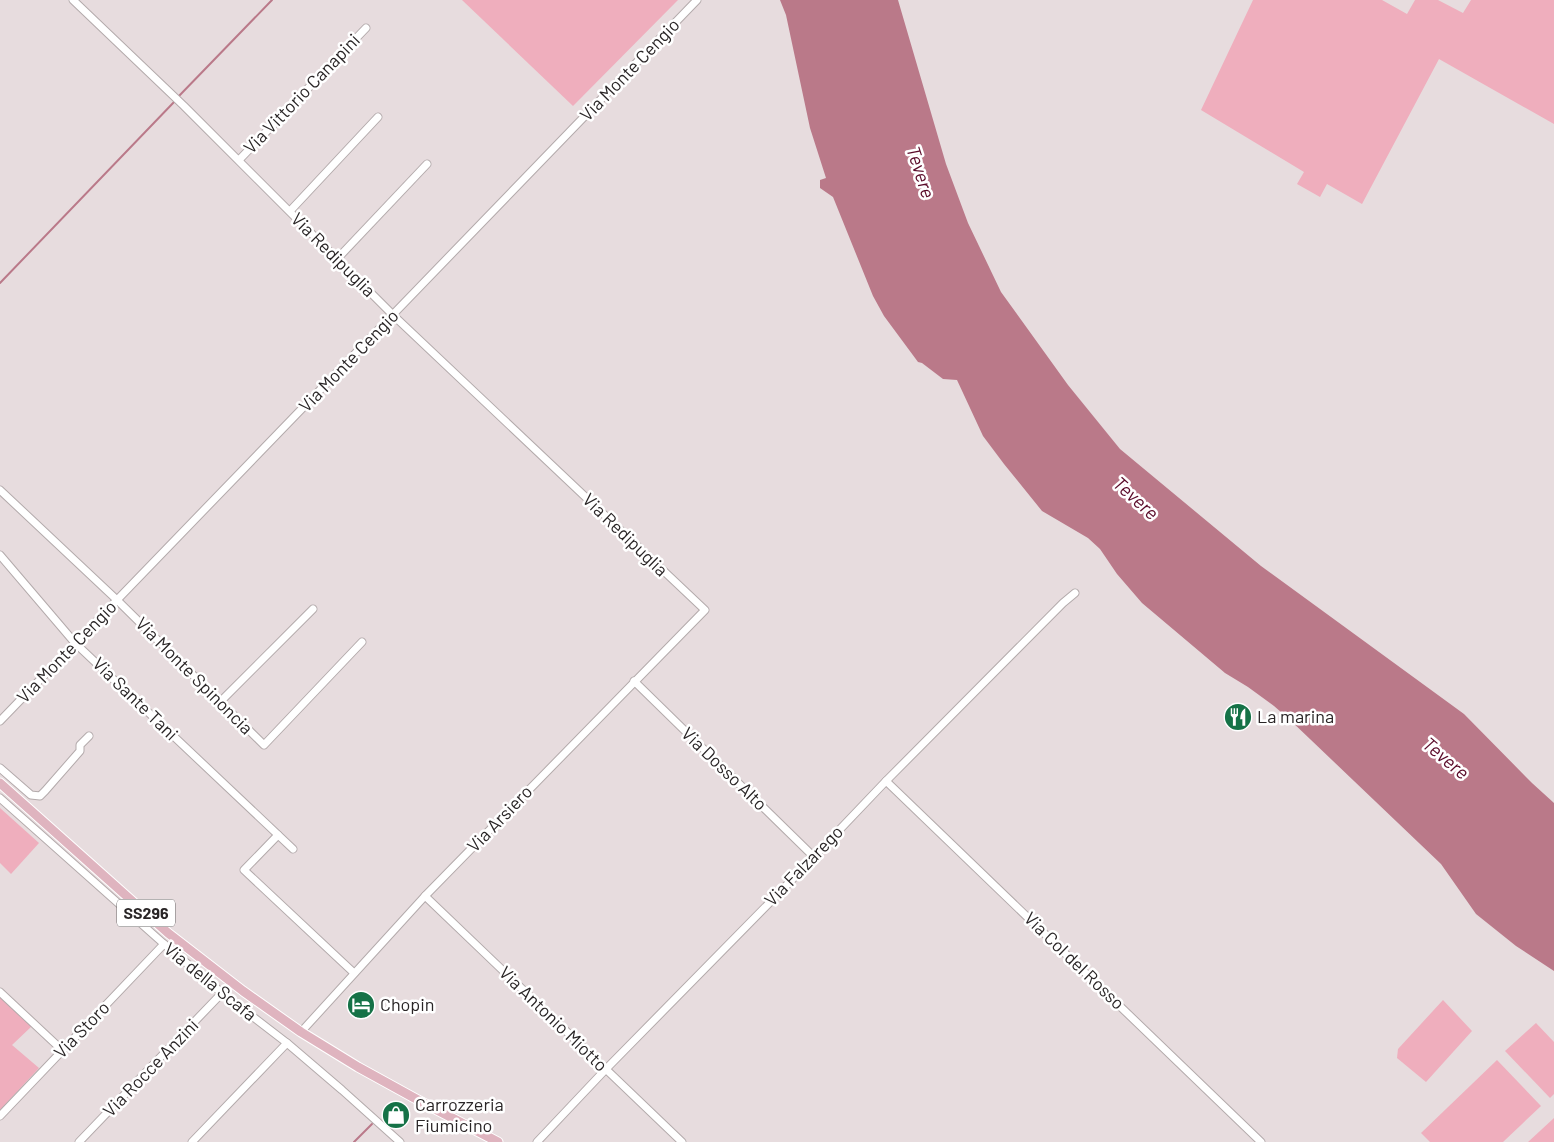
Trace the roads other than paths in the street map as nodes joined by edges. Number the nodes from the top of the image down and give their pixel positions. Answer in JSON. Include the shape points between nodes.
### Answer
{"nodes":[{"id":1,"x":73,"y":0,"type":"edge"},
{"id":2,"x":697,"y":0,"type":"edge"},
{"id":3,"x":366,"y":28,"type":"dead end"},
{"id":4,"x":378,"y":117,"type":"dead end"},
{"id":5,"x":239,"y":160,"type":"junction"},
{"id":6,"x":427,"y":164,"type":"dead end"},
{"id":7,"x":290,"y":211,"type":"junction"},
{"id":8,"x":337,"y":259,"type":"junction"},
{"id":9,"x":393,"y":315,"type":"junction"},
{"id":10,"x":0,"y":490,"type":"edge"},
{"id":11,"x":0,"y":555,"type":"edge"},
{"id":12,"x":1075,"y":593,"type":"dead end"},
{"id":13,"x":117,"y":600,"type":"junction"},
{"id":14,"x":313,"y":609,"type":"dead end"},
{"id":15,"x":704,"y":610,"type":"joint"},
{"id":16,"x":362,"y":642,"type":"dead end"},
{"id":17,"x":75,"y":643,"type":"junction"},
{"id":18,"x":634,"y":681,"type":"junction"},
{"id":19,"x":220,"y":702,"type":"junction"},
{"id":20,"x":0,"y":721,"type":"edge"},
{"id":21,"x":89,"y":736,"type":"dead end"},
{"id":22,"x":0,"y":768,"type":"edge"},
{"id":23,"x":886,"y":781,"type":"junction"},
{"id":24,"x":0,"y":783,"type":"edge"},
{"id":25,"x":1,"y":799,"type":"edge"},
{"id":26,"x":278,"y":835,"type":"junction"},
{"id":27,"x":293,"y":848,"type":"dead end"},
{"id":28,"x":814,"y":857,"type":"junction"},
{"id":29,"x":425,"y":896,"type":"junction"},
{"id":30,"x":164,"y":944,"type":"junction"},
{"id":31,"x":354,"y":973,"type":"junction"},
{"id":32,"x":0,"y":992,"type":"edge"},
{"id":33,"x":222,"y":994,"type":"junction"},
{"id":34,"x":301,"y":1032,"type":"junction"},
{"id":35,"x":287,"y":1044,"type":"junction"},
{"id":36,"x":62,"y":1050,"type":"junction"},
{"id":37,"x":606,"y":1069,"type":"junction"},
{"id":38,"x":0,"y":1116,"type":"edge"},
{"id":39,"x":80,"y":1142,"type":"edge"},
{"id":40,"x":192,"y":1142,"type":"edge"},
{"id":41,"x":400,"y":1142,"type":"edge"},
{"id":42,"x":498,"y":1142,"type":"edge"},
{"id":43,"x":537,"y":1142,"type":"edge"},
{"id":44,"x":682,"y":1142,"type":"edge"},
{"id":45,"x":1261,"y":1142,"type":"edge"}],
"edges":[{"from":1,"to":5,"type":"street","name":"Via Redipuglia"},
{"from":2,"to":9,"type":"street","name":"Via Monte Cengio"},
{"from":3,"to":5,"type":"street","name":"Via Vittorio Canapini"},
{"from":4,"to":7,"type":"street"},
{"from":5,"to":7,"type":"street","name":"Via Redipuglia"},
{"from":6,"to":8,"type":"street"},
{"from":7,"to":8,"type":"street","name":"Via Redipuglia"},
{"from":8,"to":9,"type":"street","name":"Via Redipuglia"},
{"from":9,"to":13,"type":"street","name":"Via Monte Cengio"},
{"from":9,"to":15,"type":"street","name":"Via Redipuglia"},
{"from":10,"to":13,"type":"street","name":"Via Monte Spinoncia"},
{"from":11,"to":17,"type":"street","name":"Via Sante Tani"},
{"from":12,"to":23,"type":"street","name":"Via Falzarego"},
{"from":13,"to":17,"type":"street","name":"Via Monte Cengio"},
{"from":13,"to":19,"type":"street","name":"Via Monte Spinoncia"},
{"from":14,"to":19,"type":"street"},
{"from":15,"to":18,"type":"street","name":"Via Arsiero"},
{"from":16,"to":19,"type":"street","name":"Via Monte Spinoncia","via":[[264,745]]},
{"from":17,"to":20,"type":"street","name":"Via Monte Cengio"},
{"from":17,"to":26,"type":"street","name":"Via Sante Tani"},
{"from":18,"to":28,"type":"street","name":"Via Dosso Alto"},
{"from":18,"to":29,"type":"street","name":"Via Arsiero"},
{"from":21,"to":22,"type":"street","via":[[80,745],[80,751],[40,796],[31,795]]},
{"from":23,"to":28,"type":"street","name":"Via Falzarego"},
{"from":23,"to":45,"type":"street","name":"Via Col del Rosso"},
{"from":24,"to":34,"type":"main road","number":"SS296","via":[[168,933]]},
{"from":25,"to":30,"type":"street","name":"Via della Scafa"},
{"from":26,"to":27,"type":"street","name":"Via Sante Tani"},
{"from":26,"to":31,"type":"street","via":[[244,870]]},
{"from":28,"to":37,"type":"street","name":"Via Falzarego"},
{"from":29,"to":31,"type":"street","name":"Via Arsiero"},
{"from":29,"to":37,"type":"street","name":"Via Antonio Miotto"},
{"from":30,"to":33,"type":"street","name":"Via della Scafa"},
{"from":30,"to":36,"type":"street","name":"Via Storo"},
{"from":31,"to":34,"type":"street","name":"Via Arsiero"},
{"from":32,"to":36,"type":"street"},
{"from":33,"to":35,"type":"street","name":"Via della Scafa"},
{"from":33,"to":39,"type":"street","name":"Via Rocce Anzini"},
{"from":34,"to":42,"type":"main road","number":"SS296","via":[[358,1067]]},
{"from":35,"to":40,"type":"street"},
{"from":35,"to":41,"type":"street","name":"Via della Scafa"},
{"from":36,"to":38,"type":"street","name":"Via Storo"},
{"from":37,"to":43,"type":"street","name":"Via Falzarego"},
{"from":37,"to":44,"type":"street","name":"Via Antonio Miotto"}]}
